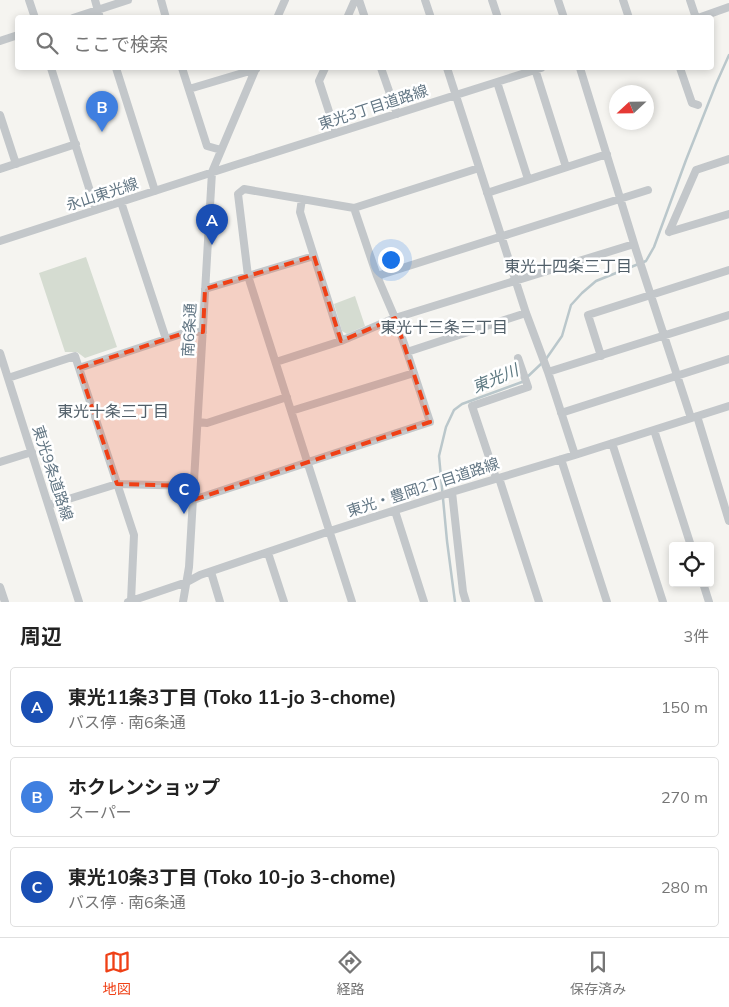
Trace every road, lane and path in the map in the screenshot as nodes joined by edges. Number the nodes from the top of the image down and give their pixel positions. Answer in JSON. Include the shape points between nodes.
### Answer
{"nodes":[{"id":1,"x":29,"y":0,"type":"edge"},
{"id":2,"x":95,"y":0,"type":"edge"},
{"id":3,"x":128,"y":0,"type":"edge"},
{"id":4,"x":161,"y":0,"type":"edge"},
{"id":5,"x":285,"y":0,"type":"edge"},
{"id":6,"x":354,"y":0,"type":"edge"},
{"id":7,"x":359,"y":0,"type":"edge"},
{"id":8,"x":425,"y":0,"type":"edge"},
{"id":9,"x":492,"y":0,"type":"edge"},
{"id":10,"x":558,"y":0,"type":"edge"},
{"id":11,"x":623,"y":0,"type":"edge"},
{"id":12,"x":690,"y":0,"type":"edge"},
{"id":13,"x":729,"y":7,"type":"edge"},
{"id":14,"x":99,"y":14,"type":"edge"},
{"id":15,"x":34,"y":15,"type":"edge"},
{"id":16,"x":165,"y":15,"type":"edge"},
{"id":17,"x":278,"y":15,"type":"edge"},
{"id":18,"x":348,"y":15,"type":"edge"},
{"id":19,"x":364,"y":15,"type":"edge"},
{"id":20,"x":430,"y":15,"type":"edge"},
{"id":21,"x":497,"y":15,"type":"edge"},
{"id":22,"x":563,"y":15,"type":"edge"},
{"id":23,"x":628,"y":15,"type":"edge"},
{"id":24,"x":696,"y":15,"type":"edge"},
{"id":25,"x":706,"y":15,"type":"edge"},
{"id":26,"x":15,"y":36,"type":"edge"},
{"id":27,"x":0,"y":41,"type":"edge"},
{"id":28,"x":52,"y":70,"type":"edge"},
{"id":29,"x":117,"y":70,"type":"edge"},
{"id":30,"x":183,"y":70,"type":"edge"},
{"id":31,"x":250,"y":70,"type":"edge"},
{"id":32,"x":255,"y":70,"type":"edge"},
{"id":33,"x":324,"y":70,"type":"edge"},
{"id":34,"x":382,"y":70,"type":"edge"},
{"id":35,"x":448,"y":70,"type":"edge"},
{"id":36,"x":539,"y":70,"type":"edge"},
{"id":37,"x":581,"y":70,"type":"edge"},
{"id":38,"x":681,"y":70,"type":"edge"},
{"id":39,"x":515,"y":72,"type":"edge"},
{"id":40,"x":497,"y":82,"type":"junction"},
{"id":41,"x":189,"y":89,"type":"junction"},
{"id":42,"x":456,"y":94,"type":"junction"},
{"id":43,"x":698,"y":106,"type":"dead end"},
{"id":44,"x":397,"y":114,"type":"junction"},
{"id":45,"x":0,"y":115,"type":"edge"},
{"id":46,"x":336,"y":134,"type":"junction"},
{"id":47,"x":76,"y":144,"type":"junction"},
{"id":48,"x":221,"y":150,"type":"junction"},
{"id":49,"x":607,"y":154,"type":"junction"},
{"id":50,"x":729,"y":159,"type":"edge"},
{"id":51,"x":16,"y":164,"type":"junction"},
{"id":52,"x":566,"y":167,"type":"junction"},
{"id":53,"x":479,"y":168,"type":"junction"},
{"id":54,"x":0,"y":169,"type":"edge"},
{"id":55,"x":212,"y":172,"type":"junction"},
{"id":56,"x":528,"y":180,"type":"junction"},
{"id":57,"x":648,"y":190,"type":"dead end"},
{"id":58,"x":155,"y":191,"type":"junction"},
{"id":59,"x":487,"y":193,"type":"junction"},
{"id":60,"x":621,"y":198,"type":"junction"},
{"id":61,"x":302,"y":199,"type":"junction"},
{"id":62,"x":121,"y":202,"type":"junction"},
{"id":63,"x":354,"y":208,"type":"junction"},
{"id":64,"x":96,"y":210,"type":"junction"},
{"id":65,"x":729,"y":214,"type":"edge"},
{"id":66,"x":501,"y":236,"type":"junction"},
{"id":67,"x":0,"y":241,"type":"edge"},
{"id":68,"x":635,"y":247,"type":"junction"},
{"id":69,"x":314,"y":256,"type":"junction"},
{"id":70,"x":729,"y":270,"type":"edge"},
{"id":71,"x":248,"y":276,"type":"junction"},
{"id":72,"x":377,"y":276,"type":"junction"},
{"id":73,"x":515,"y":280,"type":"junction"},
{"id":74,"x":205,"y":289,"type":"junction"},
{"id":75,"x":651,"y":295,"type":"junction"},
{"id":76,"x":526,"y":313,"type":"junction"},
{"id":77,"x":729,"y":315,"type":"edge"},
{"id":78,"x":395,"y":318,"type":"junction"},
{"id":79,"x":203,"y":332,"type":"junction"},
{"id":80,"x":664,"y":336,"type":"junction"},
{"id":81,"x":166,"y":339,"type":"junction"},
{"id":82,"x":341,"y":341,"type":"junction"},
{"id":83,"x":0,"y":352,"type":"edge"},
{"id":84,"x":408,"y":352,"type":"junction"},
{"id":85,"x":601,"y":356,"type":"junction"},
{"id":86,"x":518,"y":358,"type":"dead end"},
{"id":87,"x":729,"y":359,"type":"edge"},
{"id":88,"x":276,"y":362,"type":"junction"},
{"id":89,"x":79,"y":368,"type":"junction"},
{"id":90,"x":547,"y":369,"type":"junction"},
{"id":91,"x":414,"y":373,"type":"junction"},
{"id":92,"x":677,"y":376,"type":"junction"},
{"id":93,"x":8,"y":378,"type":"junction"},
{"id":94,"x":287,"y":398,"type":"junction"},
{"id":95,"x":729,"y":406,"type":"edge"},
{"id":96,"x":291,"y":411,"type":"junction"},
{"id":97,"x":561,"y":413,"type":"junction"},
{"id":98,"x":694,"y":417,"type":"junction"},
{"id":99,"x":198,"y":422,"type":"junction"},
{"id":100,"x":654,"y":430,"type":"junction"},
{"id":101,"x":612,"y":444,"type":"junction"},
{"id":102,"x":32,"y":452,"type":"junction"},
{"id":103,"x":574,"y":456,"type":"junction"},
{"id":104,"x":561,"y":459,"type":"junction"},
{"id":105,"x":0,"y":462,"type":"edge"},
{"id":106,"x":308,"y":462,"type":"junction"},
{"id":107,"x":497,"y":478,"type":"junction"},
{"id":108,"x":117,"y":484,"type":"junction"},
{"id":109,"x":194,"y":486,"type":"junction"},
{"id":110,"x":445,"y":494,"type":"junction"},
{"id":111,"x":193,"y":500,"type":"junction"},
{"id":112,"x":49,"y":505,"type":"junction"},
{"id":113,"x":395,"y":511,"type":"junction"},
{"id":114,"x":729,"y":521,"type":"edge"},
{"id":115,"x":330,"y":531,"type":"junction"},
{"id":116,"x":689,"y":542,"type":"edge"},
{"id":117,"x":268,"y":553,"type":"junction"},
{"id":118,"x":211,"y":572,"type":"junction"},
{"id":119,"x":187,"y":582,"type":"junction"},
{"id":120,"x":0,"y":587,"type":"edge"},
{"id":121,"x":703,"y":587,"type":"edge"},
{"id":122,"x":5,"y":602,"type":"edge"},
{"id":123,"x":79,"y":602,"type":"edge"},
{"id":124,"x":129,"y":602,"type":"edge"},
{"id":125,"x":183,"y":602,"type":"edge"},
{"id":126,"x":220,"y":602,"type":"edge"},
{"id":127,"x":284,"y":602,"type":"edge"},
{"id":128,"x":352,"y":602,"type":"edge"},
{"id":129,"x":424,"y":602,"type":"edge"},
{"id":130,"x":466,"y":602,"type":"edge"},
{"id":131,"x":540,"y":602,"type":"edge"},
{"id":132,"x":607,"y":602,"type":"edge"},
{"id":133,"x":663,"y":602,"type":"edge"},
{"id":134,"x":708,"y":602,"type":"edge"}],
"edges":[{"from":1,"to":15,"type":"street"},
{"from":2,"to":14,"type":"street"},
{"from":3,"to":14,"type":"street"},
{"from":4,"to":16,"type":"street"},
{"from":5,"to":17,"type":"street"},
{"from":6,"to":18,"type":"street"},
{"from":7,"to":19,"type":"street"},
{"from":8,"to":20,"type":"street"},
{"from":9,"to":21,"type":"street"},
{"from":10,"to":22,"type":"street"},
{"from":11,"to":23,"type":"street"},
{"from":12,"to":24,"type":"street"},
{"from":13,"to":25,"type":"street"},
{"from":26,"to":27,"type":"street"},
{"from":28,"to":47,"type":"street"},
{"from":29,"to":58,"type":"street"},
{"from":30,"to":41,"type":"street"},
{"from":31,"to":41,"type":"street"},
{"from":32,"to":48,"type":"street","name":"南6条通"},
{"from":33,"to":46,"type":"street","via":[[319,81]]},
{"from":34,"to":44,"type":"street"},
{"from":35,"to":42,"type":"street"},
{"from":36,"to":52,"type":"street"},
{"from":37,"to":49,"type":"street"},
{"from":38,"to":43,"type":"street","via":[[692,103]]},
{"from":39,"to":40,"type":"street","name":"東光3丁目道路線"},
{"from":40,"to":42,"type":"street","name":"東光3丁目道路線"},
{"from":40,"to":56,"type":"street"},
{"from":41,"to":48,"type":"street","via":[[207,146]]},
{"from":42,"to":44,"type":"street","name":"東光3丁目道路線"},
{"from":42,"to":53,"type":"street"},
{"from":44,"to":46,"type":"street","name":"東光3丁目道路線"},
{"from":45,"to":51,"type":"street"},
{"from":46,"to":55,"type":"street","name":"東光3丁目道路線"},
{"from":47,"to":51,"type":"street"},
{"from":47,"to":64,"type":"street"},
{"from":48,"to":55,"type":"street","name":"南6条通"},
{"from":49,"to":52,"type":"street"},
{"from":49,"to":60,"type":"street"},
{"from":50,"to":65,"type":"street","via":[[696,170],[669,232]]},
{"from":51,"to":54,"type":"street"},
{"from":52,"to":56,"type":"street"},
{"from":53,"to":59,"type":"street"},
{"from":53,"to":63,"type":"street"},
{"from":55,"to":58,"type":"street","name":"永山東光線"},
{"from":55,"to":74,"type":"street","name":"南6条通"},
{"from":56,"to":59,"type":"street"},
{"from":57,"to":60,"type":"street"},
{"from":58,"to":62,"type":"street","name":"永山東光線"},
{"from":59,"to":66,"type":"street"},
{"from":60,"to":66,"type":"street"},
{"from":60,"to":68,"type":"street"},
{"from":61,"to":63,"type":"street"},
{"from":61,"to":69,"type":"street","via":[[300,212]]},
{"from":61,"to":71,"type":"street","via":[[244,189],[238,194]]},
{"from":62,"to":64,"type":"street","name":"永山東光線"},
{"from":62,"to":81,"type":"street"},
{"from":63,"to":72,"type":"street"},
{"from":64,"to":67,"type":"street","name":"永山東光線"},
{"from":66,"to":72,"type":"street"},
{"from":66,"to":73,"type":"street"},
{"from":68,"to":73,"type":"street"},
{"from":68,"to":75,"type":"street"},
{"from":69,"to":71,"type":"street"},
{"from":69,"to":82,"type":"street"},
{"from":70,"to":75,"type":"street"},
{"from":71,"to":74,"type":"street"},
{"from":71,"to":88,"type":"street"},
{"from":72,"to":78,"type":"street"},
{"from":73,"to":76,"type":"street"},
{"from":73,"to":78,"type":"street"},
{"from":74,"to":79,"type":"street","name":"南6条通"},
{"from":75,"to":80,"type":"street"},
{"from":75,"to":85,"type":"street","via":[[588,315]]},
{"from":76,"to":84,"type":"street"},
{"from":76,"to":90,"type":"street"},
{"from":77,"to":80,"type":"street"},
{"from":78,"to":82,"type":"street"},
{"from":78,"to":84,"type":"street"},
{"from":79,"to":81,"type":"street","via":[[187,332]]},
{"from":79,"to":99,"type":"street","name":"南6条通"},
{"from":80,"to":85,"type":"street"},
{"from":80,"to":92,"type":"street"},
{"from":81,"to":89,"type":"street"},
{"from":82,"to":88,"type":"street"},
{"from":83,"to":93,"type":"street","name":"東光9条道路線"},
{"from":84,"to":91,"type":"street"},
{"from":85,"to":90,"type":"street"},
{"from":86,"to":107,"type":"street","via":[[528,387],[472,406]]},
{"from":87,"to":92,"type":"street"},
{"from":88,"to":94,"type":"street"},
{"from":89,"to":93,"type":"street","via":[[75,356]]},
{"from":89,"to":108,"type":"street"},
{"from":90,"to":97,"type":"street"},
{"from":91,"to":96,"type":"street"},
{"from":91,"to":106,"type":"street","via":[[430,422]]},
{"from":92,"to":97,"type":"street"},
{"from":92,"to":98,"type":"street"},
{"from":93,"to":102,"type":"street","name":"東光9条道路線"},
{"from":94,"to":96,"type":"street"},
{"from":94,"to":99,"type":"street","via":[[207,423]]},
{"from":95,"to":98,"type":"street","name":"東光・豊岡2丁目道路線"},
{"from":96,"to":106,"type":"street"},
{"from":97,"to":103,"type":"street"},
{"from":98,"to":100,"type":"street","name":"東光・豊岡2丁目道路線"},
{"from":98,"to":114,"type":"street"},
{"from":99,"to":109,"type":"street","name":"南6条通"},
{"from":100,"to":101,"type":"street","name":"東光・豊岡2丁目道路線"},
{"from":100,"to":116,"type":"street"},
{"from":101,"to":103,"type":"street","name":"東光・豊岡2丁目道路線"},
{"from":101,"to":133,"type":"street"},
{"from":102,"to":105,"type":"street"},
{"from":102,"to":112,"type":"street","name":"東光9条道路線"},
{"from":103,"to":104,"type":"street","name":"東光・豊岡2丁目道路線"},
{"from":104,"to":107,"type":"street","name":"東光・豊岡2丁目道路線"},
{"from":104,"to":132,"type":"street"},
{"from":106,"to":111,"type":"street"},
{"from":106,"to":115,"type":"street"},
{"from":107,"to":110,"type":"street","name":"東光・豊岡2丁目道路線"},
{"from":107,"to":131,"type":"street"},
{"from":108,"to":109,"type":"street"},
{"from":108,"to":112,"type":"street"},
{"from":108,"to":124,"type":"street","via":[[134,535]]},
{"from":109,"to":111,"type":"street","name":"南6条通"},
{"from":110,"to":113,"type":"street","name":"東光・豊岡2丁目道路線"},
{"from":110,"to":130,"type":"street"},
{"from":111,"to":119,"type":"street","name":"南6条通"},
{"from":112,"to":123,"type":"street","name":"東光9条道路線"},
{"from":113,"to":115,"type":"street","name":"東光・豊岡2丁目道路線"},
{"from":113,"to":129,"type":"street"},
{"from":115,"to":117,"type":"street","name":"東光・豊岡2丁目道路線"},
{"from":115,"to":128,"type":"street"},
{"from":117,"to":118,"type":"street","name":"東光・豊岡2丁目道路線"},
{"from":117,"to":127,"type":"street"},
{"from":118,"to":119,"type":"street","name":"東光・豊岡2丁目道路線"},
{"from":118,"to":126,"type":"street"},
{"from":119,"to":124,"type":"street","name":"東光・豊岡2丁目道路線"},
{"from":119,"to":125,"type":"street","name":"南6条通"},
{"from":120,"to":122,"type":"street"},
{"from":121,"to":134,"type":"street"}]}
